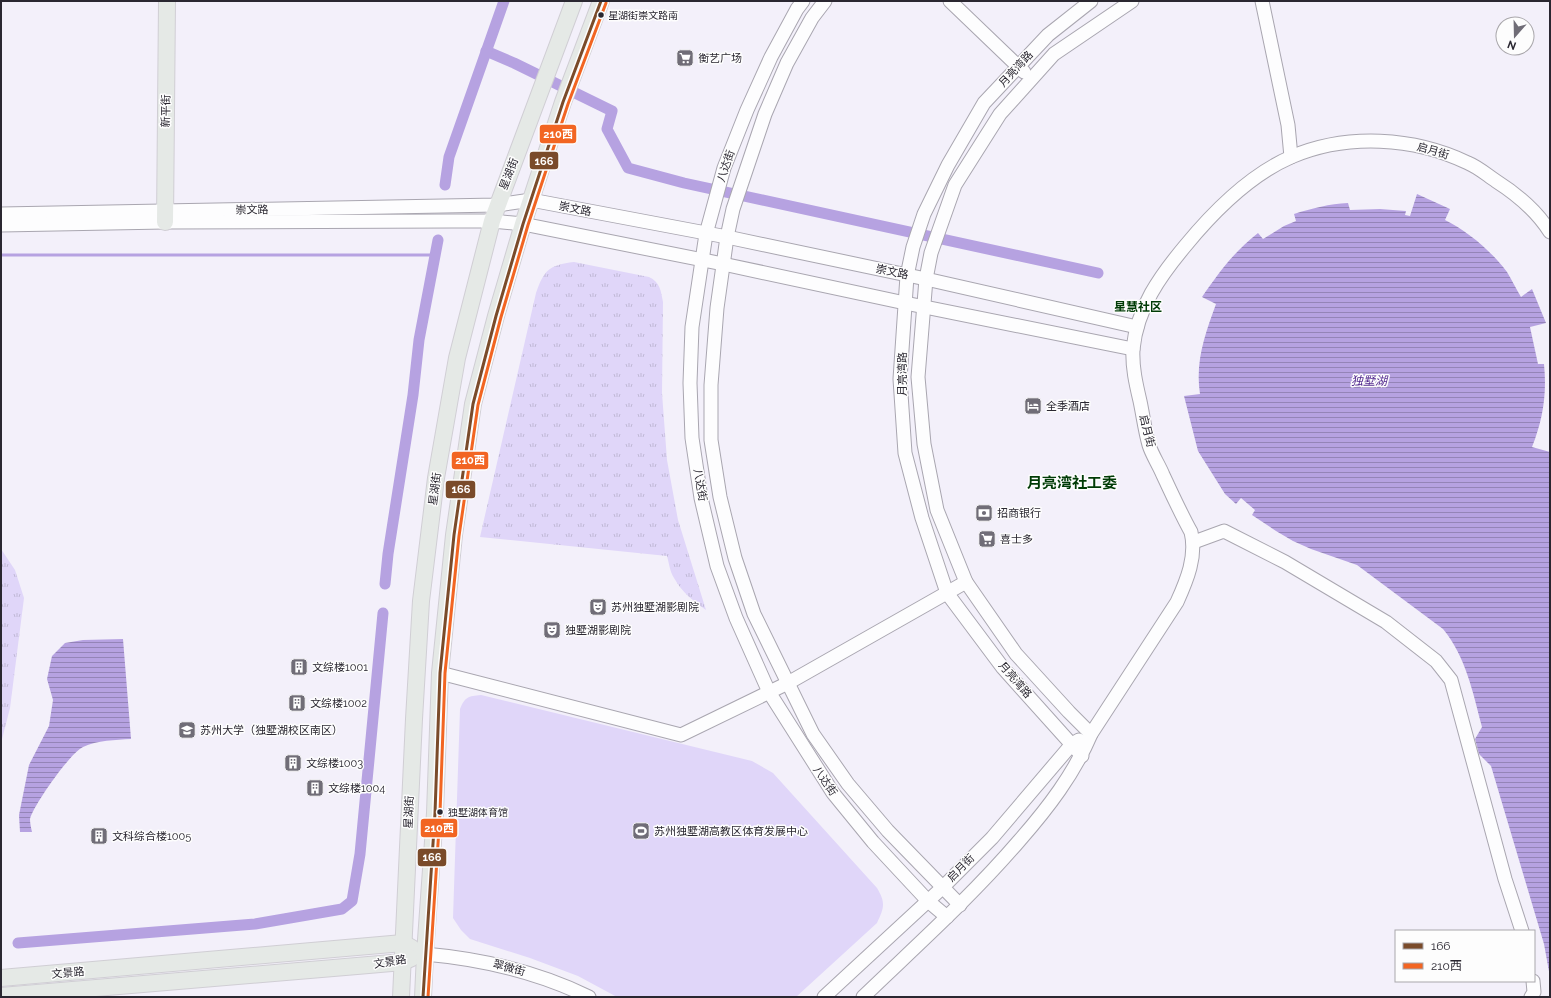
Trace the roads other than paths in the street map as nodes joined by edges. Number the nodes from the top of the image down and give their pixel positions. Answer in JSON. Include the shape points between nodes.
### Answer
{"nodes":[{"id":1,"x":167,"y":1,"type":"edge"},
{"id":2,"x":574,"y":1,"type":"edge"},
{"id":3,"x":601,"y":1,"type":"edge"},
{"id":4,"x":803,"y":1,"type":"edge"},
{"id":5,"x":825,"y":1,"type":"edge"},
{"id":6,"x":950,"y":1,"type":"edge"},
{"id":7,"x":1091,"y":1,"type":"edge"},
{"id":8,"x":1132,"y":1,"type":"edge"},
{"id":9,"x":1262,"y":1,"type":"edge"},
{"id":10,"x":1018,"y":67,"type":"junction"},
{"id":11,"x":1032,"y":79,"type":"junction"},
{"id":12,"x":1291,"y":157,"type":"junction"},
{"id":13,"x":531,"y":200,"type":"junction"},
{"id":14,"x":497,"y":205,"type":"junction"},
{"id":15,"x":1,"y":214,"type":"edge"},
{"id":16,"x":165,"y":216,"type":"junction"},
{"id":17,"x":492,"y":221,"type":"junction"},
{"id":18,"x":523,"y":224,"type":"junction"},
{"id":19,"x":1,"y":225,"type":"edge"},
{"id":20,"x":1550,"y":232,"type":"edge"},
{"id":21,"x":706,"y":234,"type":"junction"},
{"id":22,"x":727,"y":237,"type":"junction"},
{"id":23,"x":702,"y":260,"type":"junction"},
{"id":24,"x":723,"y":264,"type":"junction"},
{"id":25,"x":907,"y":276,"type":"junction"},
{"id":26,"x":926,"y":279,"type":"junction"},
{"id":27,"x":905,"y":303,"type":"junction"},
{"id":28,"x":924,"y":307,"type":"junction"},
{"id":29,"x":1137,"y":327,"type":"junction"},
{"id":30,"x":1134,"y":349,"type":"junction"},
{"id":31,"x":1194,"y":542,"type":"junction"},
{"id":32,"x":966,"y":582,"type":"junction"},
{"id":33,"x":947,"y":593,"type":"junction"},
{"id":34,"x":440,"y":673,"type":"junction"},
{"id":35,"x":788,"y":683,"type":"junction"},
{"id":36,"x":769,"y":692,"type":"junction"},
{"id":37,"x":1091,"y":734,"type":"junction"},
{"id":38,"x":1072,"y":744,"type":"junction"},
{"id":39,"x":1082,"y":756,"type":"junction"},
{"id":40,"x":942,"y":888,"type":"junction"},
{"id":41,"x":928,"y":901,"type":"junction"},
{"id":42,"x":960,"y":905,"type":"junction"},
{"id":43,"x":947,"y":917,"type":"junction"},
{"id":44,"x":1522,"y":930,"type":"edge"},
{"id":45,"x":403,"y":943,"type":"junction"},
{"id":46,"x":425,"y":954,"type":"junction"},
{"id":47,"x":403,"y":962,"type":"junction"},
{"id":48,"x":1,"y":978,"type":"edge"},
{"id":49,"x":1533,"y":982,"type":"edge"},
{"id":50,"x":1,"y":996,"type":"edge"},
{"id":51,"x":401,"y":997,"type":"edge"},
{"id":52,"x":423,"y":997,"type":"edge"},
{"id":53,"x":589,"y":997,"type":"edge"},
{"id":54,"x":824,"y":997,"type":"edge"},
{"id":55,"x":863,"y":997,"type":"edge"},
{"id":56,"x":1531,"y":997,"type":"edge"}],
"edges":[{"from":1,"to":16,"type":"main road","name":"新平街"},
{"from":2,"to":14,"type":"main road","name":"星湖街"},
{"from":3,"to":13,"type":"main road","via":[[563,102]]},
{"from":4,"to":21,"type":"street","name":"八达街","via":[[747,110],[724,168]]},
{"from":5,"to":22,"type":"street","name":"八达街","via":[[812,18],[787,63],[765,114],[744,173]]},
{"from":6,"to":10,"type":"street"},
{"from":7,"to":10,"type":"street","name":"月亮湾路","via":[[1048,35]]},
{"from":8,"to":11,"type":"street","name":"月亮湾路","via":[[1054,54]]},
{"from":9,"to":12,"type":"street","via":[[1288,125]]},
{"from":10,"to":11,"type":"street"},
{"from":10,"to":25,"type":"street","name":"月亮湾路","via":[[984,103],[948,165],[924,214]]},
{"from":11,"to":26,"type":"street","name":"月亮湾路","via":[[1000,114],[955,185],[931,253]]},
{"from":12,"to":20,"type":"street","name":"启月街","via":[[1343,143],[1376,141],[1407,143],[1442,152],[1470,163],[1518,196],[1541,218]]},
{"from":12,"to":29,"type":"street","name":"启月街","via":[[1264,172],[1204,223],[1167,267],[1147,299]]},
{"from":13,"to":14,"type":"street","name":"崇文路"},
{"from":13,"to":18,"type":"main road"},
{"from":13,"to":21,"type":"street","name":"崇文路"},
{"from":14,"to":16,"type":"street","name":"崇文路"},
{"from":14,"to":17,"type":"main road","name":"星湖街"},
{"from":15,"to":16,"type":"street","name":"崇文路"},
{"from":16,"to":17,"type":"street","name":"崇文路"},
{"from":16,"to":19,"type":"street","name":"崇文路"},
{"from":17,"to":18,"type":"street","name":"崇文路"},
{"from":17,"to":45,"type":"main road","name":"星湖街","via":[[457,358],[436,478],[421,601]]},
{"from":18,"to":23,"type":"street","name":"崇文路"},
{"from":18,"to":34,"type":"main road","via":[[473,404],[454,535]]},
{"from":21,"to":22,"type":"street","name":"崇文路"},
{"from":21,"to":23,"type":"street","name":"八达街"},
{"from":22,"to":24,"type":"street","name":"八达街"},
{"from":22,"to":25,"type":"street","name":"崇文路"},
{"from":23,"to":24,"type":"street","name":"崇文路"},
{"from":23,"to":36,"type":"street","name":"八达街","via":[[692,335],[690,383],[694,453],[701,498],[717,566],[736,618]]},
{"from":24,"to":27,"type":"street","name":"崇文路"},
{"from":24,"to":35,"type":"street","name":"八达街","via":[[711,385],[711,440],[720,497],[735,558],[754,614]]},
{"from":25,"to":26,"type":"street","name":"崇文路"},
{"from":25,"to":27,"type":"street","name":"月亮湾路"},
{"from":26,"to":28,"type":"street","name":"月亮湾路"},
{"from":26,"to":29,"type":"street","name":"崇文路"},
{"from":27,"to":28,"type":"street","name":"崇文路"},
{"from":27,"to":33,"type":"street","name":"月亮湾路","via":[[900,379],[905,453],[922,518]]},
{"from":28,"to":30,"type":"street","name":"崇文路"},
{"from":28,"to":32,"type":"street","name":"月亮湾路","via":[[918,377],[924,444],[937,510]]},
{"from":29,"to":30,"type":"street","name":"启月街"},
{"from":30,"to":31,"type":"street","name":"启月街","via":[[1133,369],[1149,446]]},
{"from":31,"to":37,"type":"street","name":"启月街","via":[[1187,579],[1177,602]]},
{"from":31,"to":44,"type":"street","via":[[1224,531],[1285,562],[1386,622],[1436,661],[1451,680],[1505,879]]},
{"from":32,"to":33,"type":"street"},
{"from":32,"to":37,"type":"street","name":"月亮湾路","via":[[1016,654]]},
{"from":33,"to":35,"type":"street"},
{"from":33,"to":38,"type":"street","name":"月亮湾路","via":[[1003,668]]},
{"from":34,"to":36,"type":"street","via":[[681,734]]},
{"from":34,"to":46,"type":"main road","via":[[435,813]]},
{"from":35,"to":36,"type":"street"},
{"from":35,"to":40,"type":"street","name":"八达街","via":[[813,734],[848,784],[888,832]]},
{"from":36,"to":41,"type":"street","name":"八达街","via":[[833,793],[873,842]]},
{"from":37,"to":38,"type":"street","name":"启月街"},
{"from":37,"to":39,"type":"street","name":"启月街"},
{"from":38,"to":39,"type":"street","name":"月亮湾路"},
{"from":38,"to":40,"type":"street","name":"启月街","via":[[992,838]]},
{"from":39,"to":42,"type":"street","name":"启月街","via":[[1047,809]]},
{"from":40,"to":41,"type":"street","name":"启月街"},
{"from":40,"to":42,"type":"street","name":"八达街"},
{"from":41,"to":43,"type":"street","name":"八达街"},
{"from":41,"to":54,"type":"street","name":"启月街"},
{"from":42,"to":43,"type":"street","name":"启月街"},
{"from":43,"to":55,"type":"street","name":"启月街"},
{"from":45,"to":46,"type":"main road","name":"文景路"},
{"from":45,"to":47,"type":"main road","name":"星湖街"},
{"from":45,"to":48,"type":"main road","name":"文景路"},
{"from":46,"to":47,"type":"main road","name":"文景路"},
{"from":46,"to":52,"type":"main road"},
{"from":46,"to":53,"type":"street","name":"翠微街","via":[[466,958],[506,967],[546,979]]},
{"from":47,"to":50,"type":"main road","name":"文景路"},
{"from":47,"to":51,"type":"main road","name":"星湖街"},
{"from":49,"to":56,"type":"street","via":[[1534,992]]}]}
